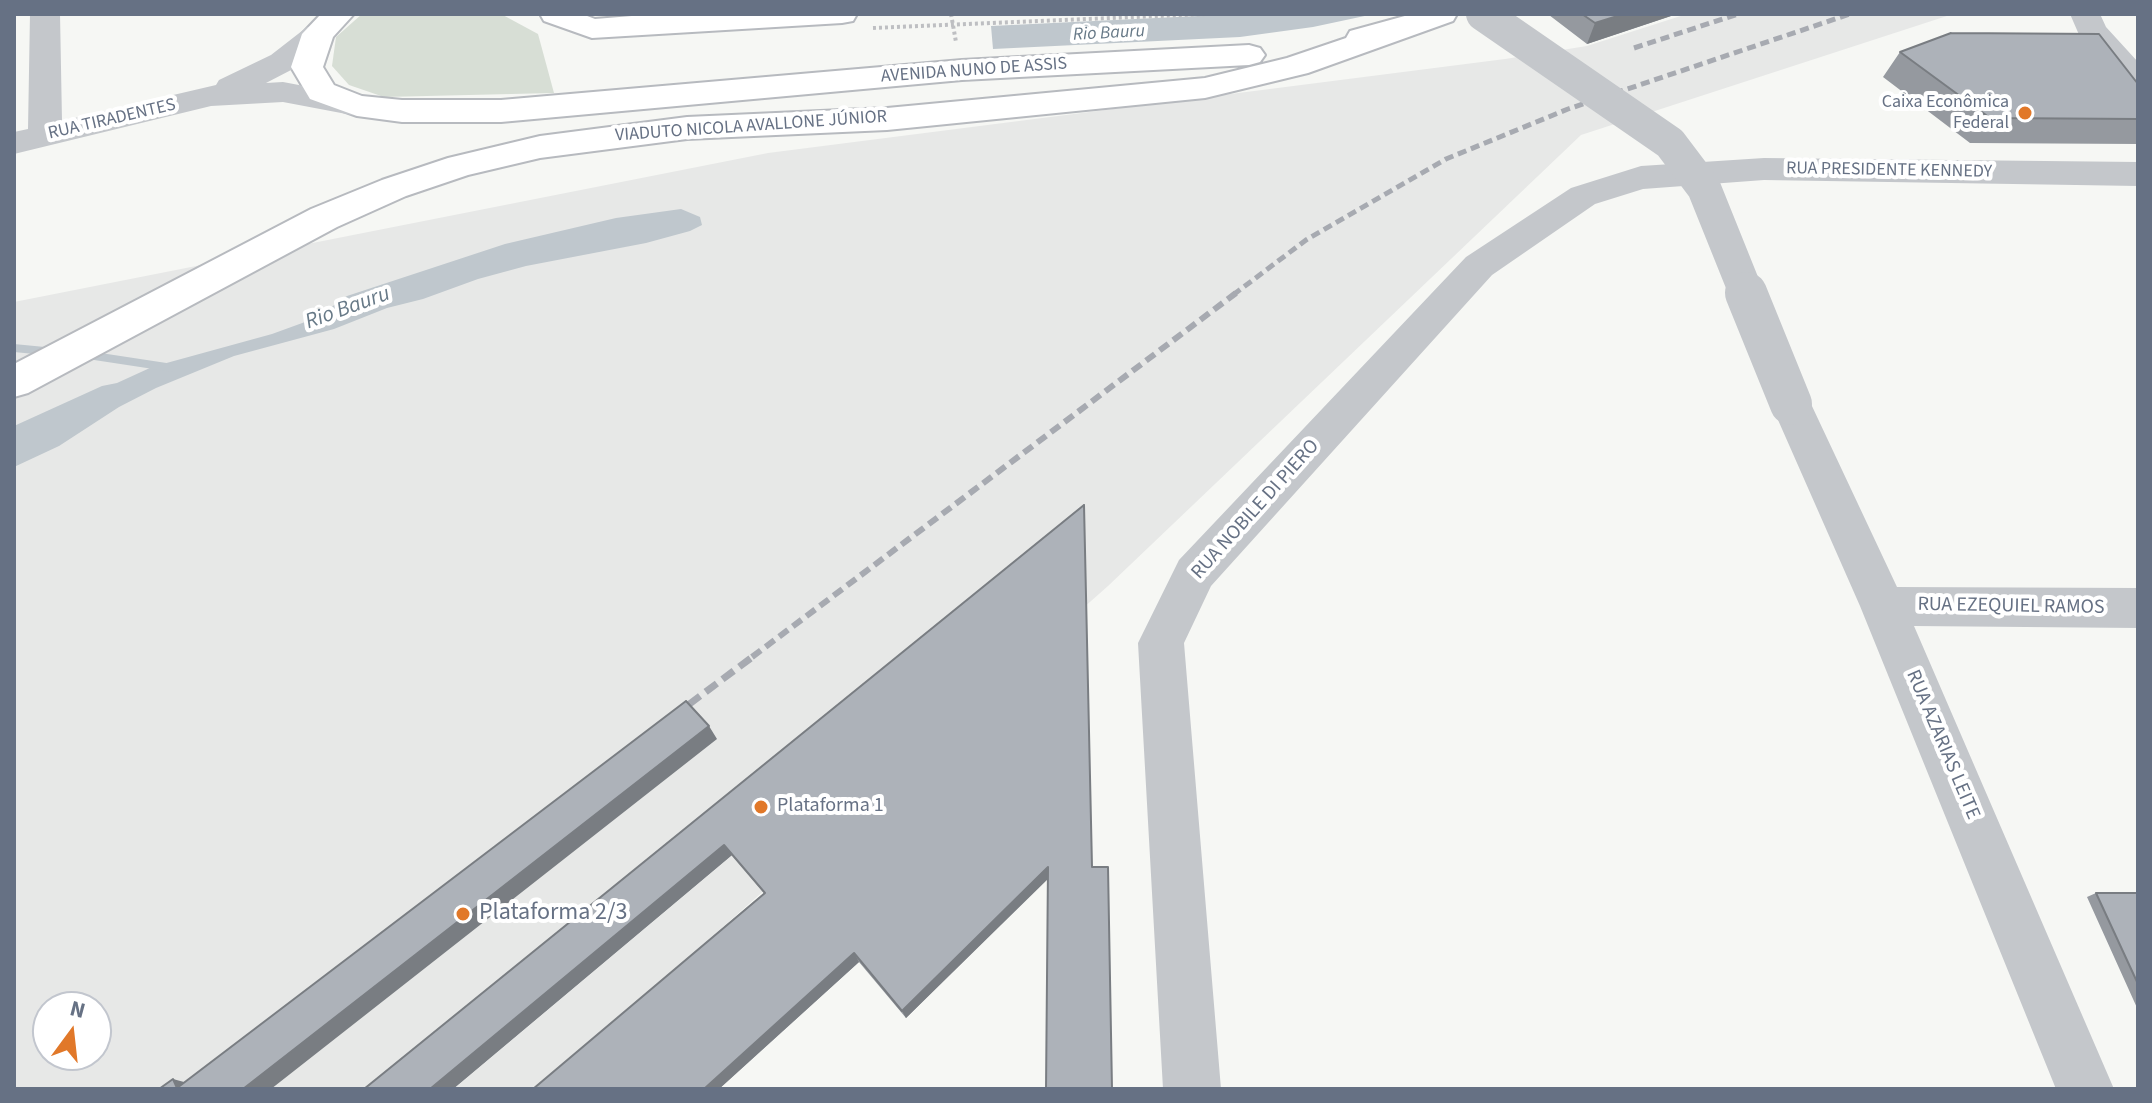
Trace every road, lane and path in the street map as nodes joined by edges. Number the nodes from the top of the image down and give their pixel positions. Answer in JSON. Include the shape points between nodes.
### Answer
{"nodes":[{"id":1,"x":45,"y":14,"type":"edge"},
{"id":2,"x":555,"y":14,"type":"edge"},
{"id":3,"x":842,"y":14,"type":"edge"},
{"id":4,"x":1442,"y":14,"type":"edge"},
{"id":5,"x":1483,"y":14,"type":"edge"},
{"id":6,"x":2085,"y":14,"type":"edge"},
{"id":7,"x":328,"y":24,"type":"edge"},
{"id":8,"x":1388,"y":33,"type":"junction"},
{"id":9,"x":2138,"y":82,"type":"edge"},
{"id":10,"x":211,"y":96,"type":"junction"},
{"id":11,"x":357,"y":106,"type":"junction"},
{"id":12,"x":30,"y":139,"type":"edge"},
{"id":13,"x":2138,"y":174,"type":"edge"},
{"id":14,"x":1641,"y":178,"type":"joint"},
{"id":15,"x":14,"y":382,"type":"edge"},
{"id":16,"x":1883,"y":606,"type":"junction"},
{"id":17,"x":2138,"y":608,"type":"edge"},
{"id":18,"x":1192,"y":1089,"type":"edge"},
{"id":19,"x":2085,"y":1089,"type":"edge"}],
"edges":[{"from":1,"to":12,"type":"street"},
{"from":2,"to":3,"type":"main road","via":[[592,29]]},
{"from":4,"to":8,"type":"main road","name":"AVENIDA NUNO DE ASSIS"},
{"from":5,"to":16,"type":"street","name":"RUA AZARIAS LEITE","bridge":true,"via":[[1670,143],[1704,188],[1791,404]]},
{"from":6,"to":9,"type":"street","via":[[2091,30]]},
{"from":7,"to":10,"type":"street","name":"RUA TIRADENTES","via":[[282,62]]},
{"from":7,"to":11,"type":"main road","name":"AVENIDA NUNO DE ASSIS","via":[[307,67],[322,92]]},
{"from":8,"to":11,"type":"main road","name":"AVENIDA NUNO DE ASSIS","via":[[1248,55],[962,70],[501,111]]},
{"from":8,"to":15,"type":"main road","name":"VIADUTO NICOLA AVALLONE JÚNIOR","via":[[1297,66],[1205,88],[887,119],[687,128],[540,147],[460,166],[324,218]]},
{"from":10,"to":11,"type":"street","name":"RUA TIRADENTES","via":[[283,92]]},
{"from":10,"to":12,"type":"street","name":"RUA TIRADENTES"},
{"from":13,"to":14,"type":"street","name":"RUA PRESIDENTE KENNEDY","via":[[1764,169]]},
{"from":14,"to":18,"type":"street","name":"RUA NOBILE DI PIERO","via":[[1583,196],[1479,266],[1195,573],[1161,643]]},
{"from":16,"to":17,"type":"street","name":"RUA EZEQUIEL RAMOS"},
{"from":16,"to":19,"type":"street","name":"RUA AZARIAS LEITE"}]}
